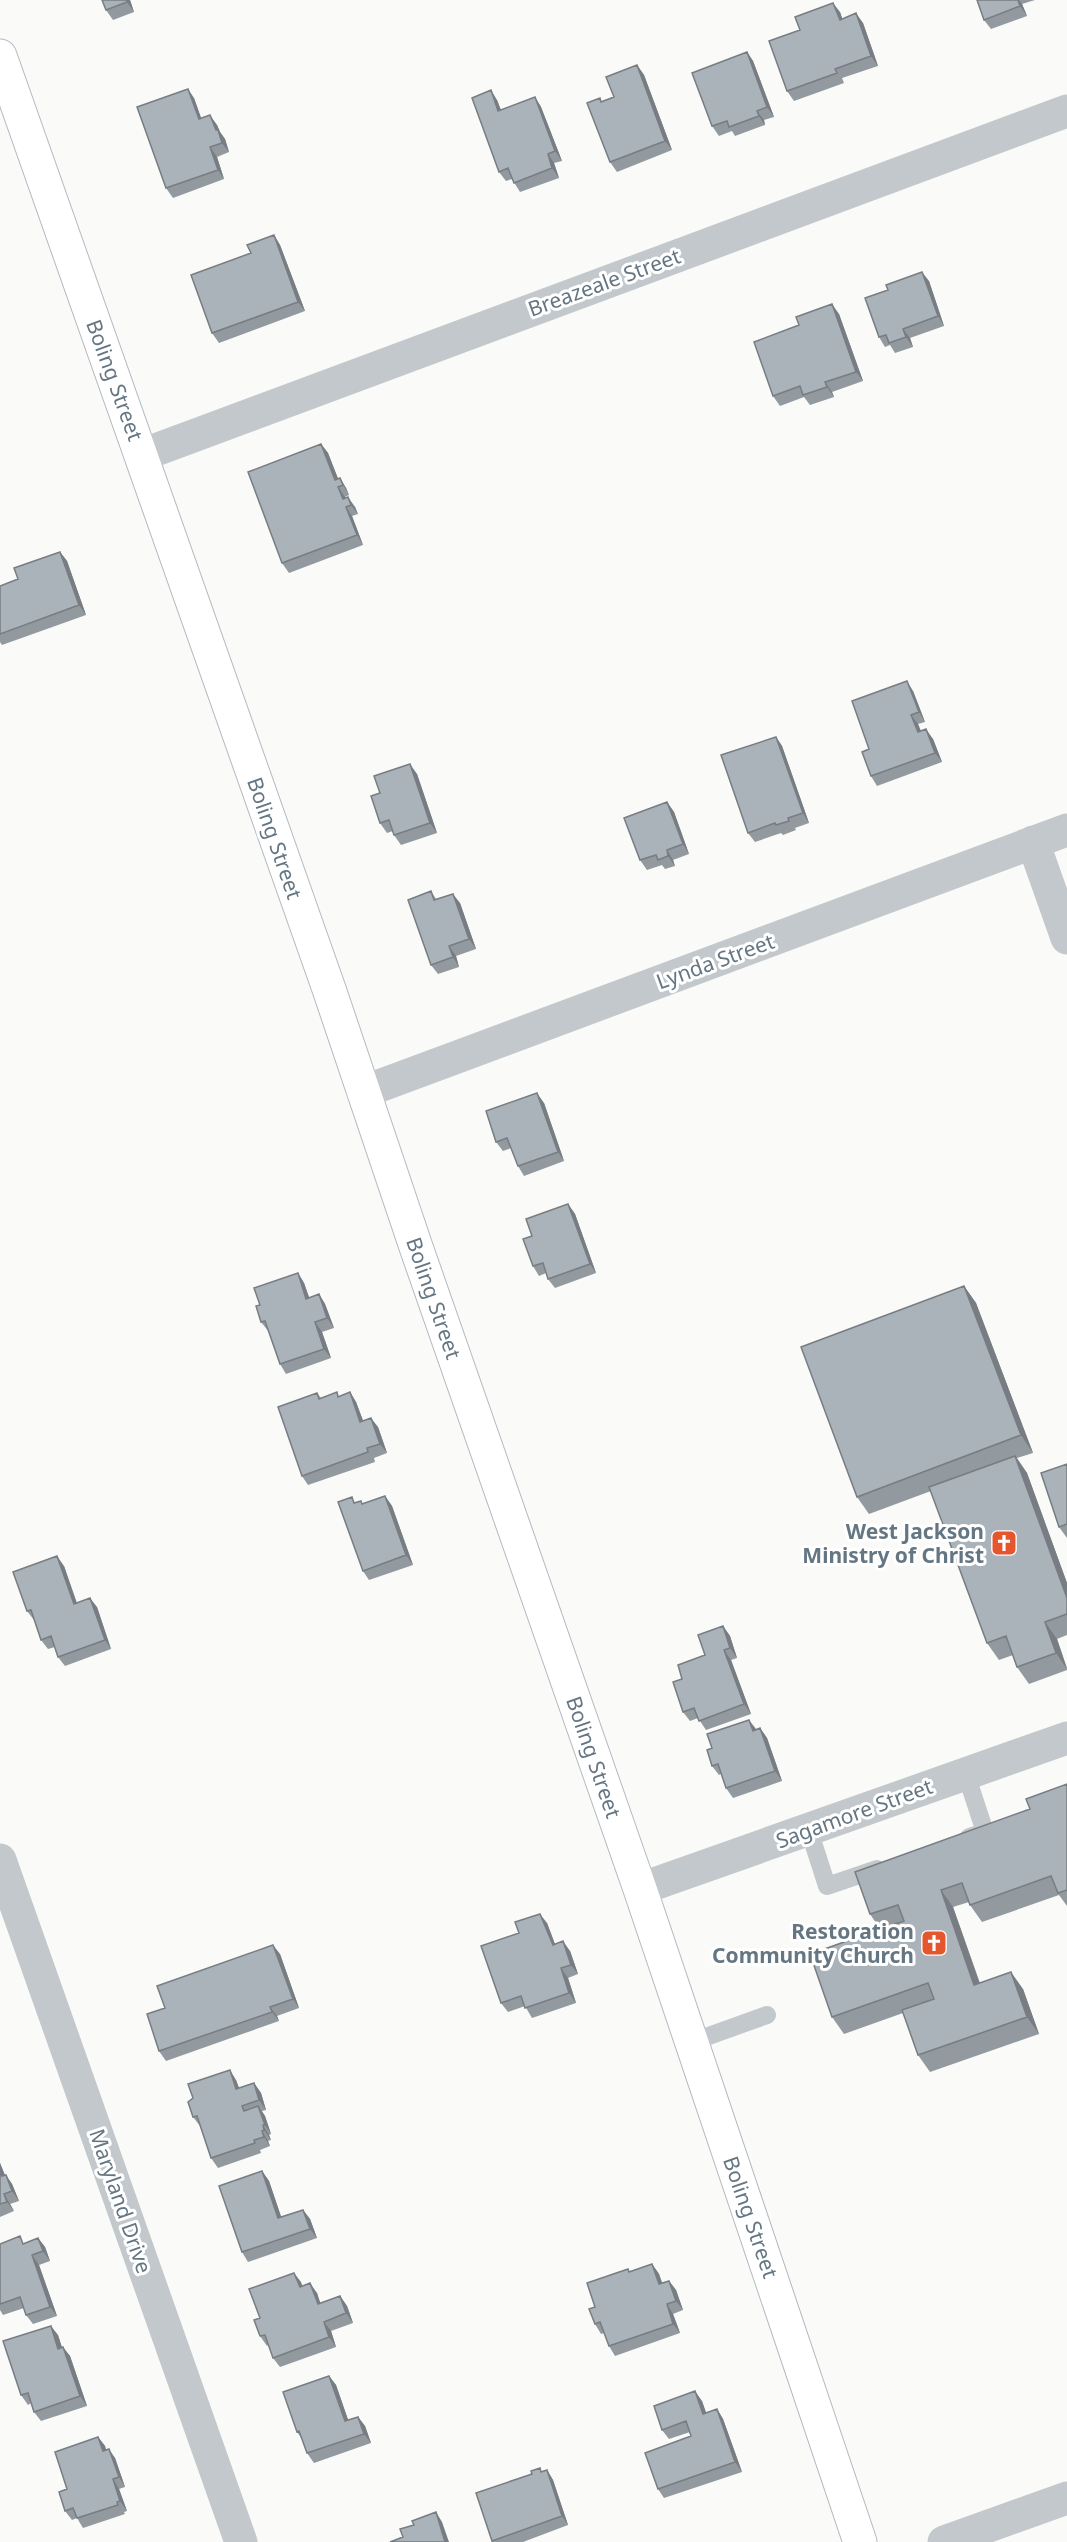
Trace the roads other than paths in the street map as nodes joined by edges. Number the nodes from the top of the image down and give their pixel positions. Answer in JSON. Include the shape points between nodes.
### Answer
{"nodes":[{"id":1,"x":0,"y":56,"type":"edge"},
{"id":2,"x":8,"y":101,"type":"edge"},
{"id":3,"x":1067,"y":111,"type":"edge"},
{"id":4,"x":142,"y":455,"type":"junction"},
{"id":5,"x":1067,"y":830,"type":"edge"},
{"id":6,"x":1033,"y":842,"type":"junction"},
{"id":7,"x":1067,"y":938,"type":"edge"},
{"id":8,"x":363,"y":1092,"type":"junction"},
{"id":9,"x":1067,"y":1738,"type":"edge"},
{"id":10,"x":966,"y":1773,"type":"junction"},
{"id":11,"x":808,"y":1830,"type":"junction"},
{"id":12,"x":951,"y":1843,"type":"edge"},
{"id":13,"x":0,"y":1860,"type":"edge"},
{"id":14,"x":895,"y":1863,"type":"edge"},
{"id":15,"x":640,"y":1889,"type":"junction"},
{"id":16,"x":767,"y":2014,"type":"dead end"},
{"id":17,"x":692,"y":2042,"type":"junction"},
{"id":18,"x":1067,"y":2498,"type":"edge"},
{"id":19,"x":241,"y":2542,"type":"edge"},
{"id":20,"x":860,"y":2542,"type":"edge"},
{"id":21,"x":944,"y":2542,"type":"edge"}],
"edges":[{"from":1,"to":2,"type":"street","name":"Boling Street"},
{"from":2,"to":4,"type":"street","name":"Boling Street"},
{"from":3,"to":4,"type":"street","name":"Breazeale Street"},
{"from":4,"to":8,"type":"street","name":"Boling Street"},
{"from":5,"to":6,"type":"street","name":"Lynda Street"},
{"from":6,"to":7,"type":"street"},
{"from":6,"to":8,"type":"street","name":"Lynda Street"},
{"from":8,"to":15,"type":"street","name":"Boling Street"},
{"from":9,"to":10,"type":"street","name":"Sagamore Street"},
{"from":10,"to":11,"type":"street","name":"Sagamore Street"},
{"from":10,"to":12,"type":"lane","via":[[985,1832]]},
{"from":11,"to":14,"type":"lane","via":[[827,1886]]},
{"from":11,"to":15,"type":"street","name":"Sagamore Street"},
{"from":13,"to":19,"type":"street","name":"Maryland Drive"},
{"from":15,"to":17,"type":"street","name":"Boling Street"},
{"from":16,"to":17,"type":"lane"},
{"from":17,"to":20,"type":"street","name":"Boling Street"},
{"from":18,"to":21,"type":"street"}]}
